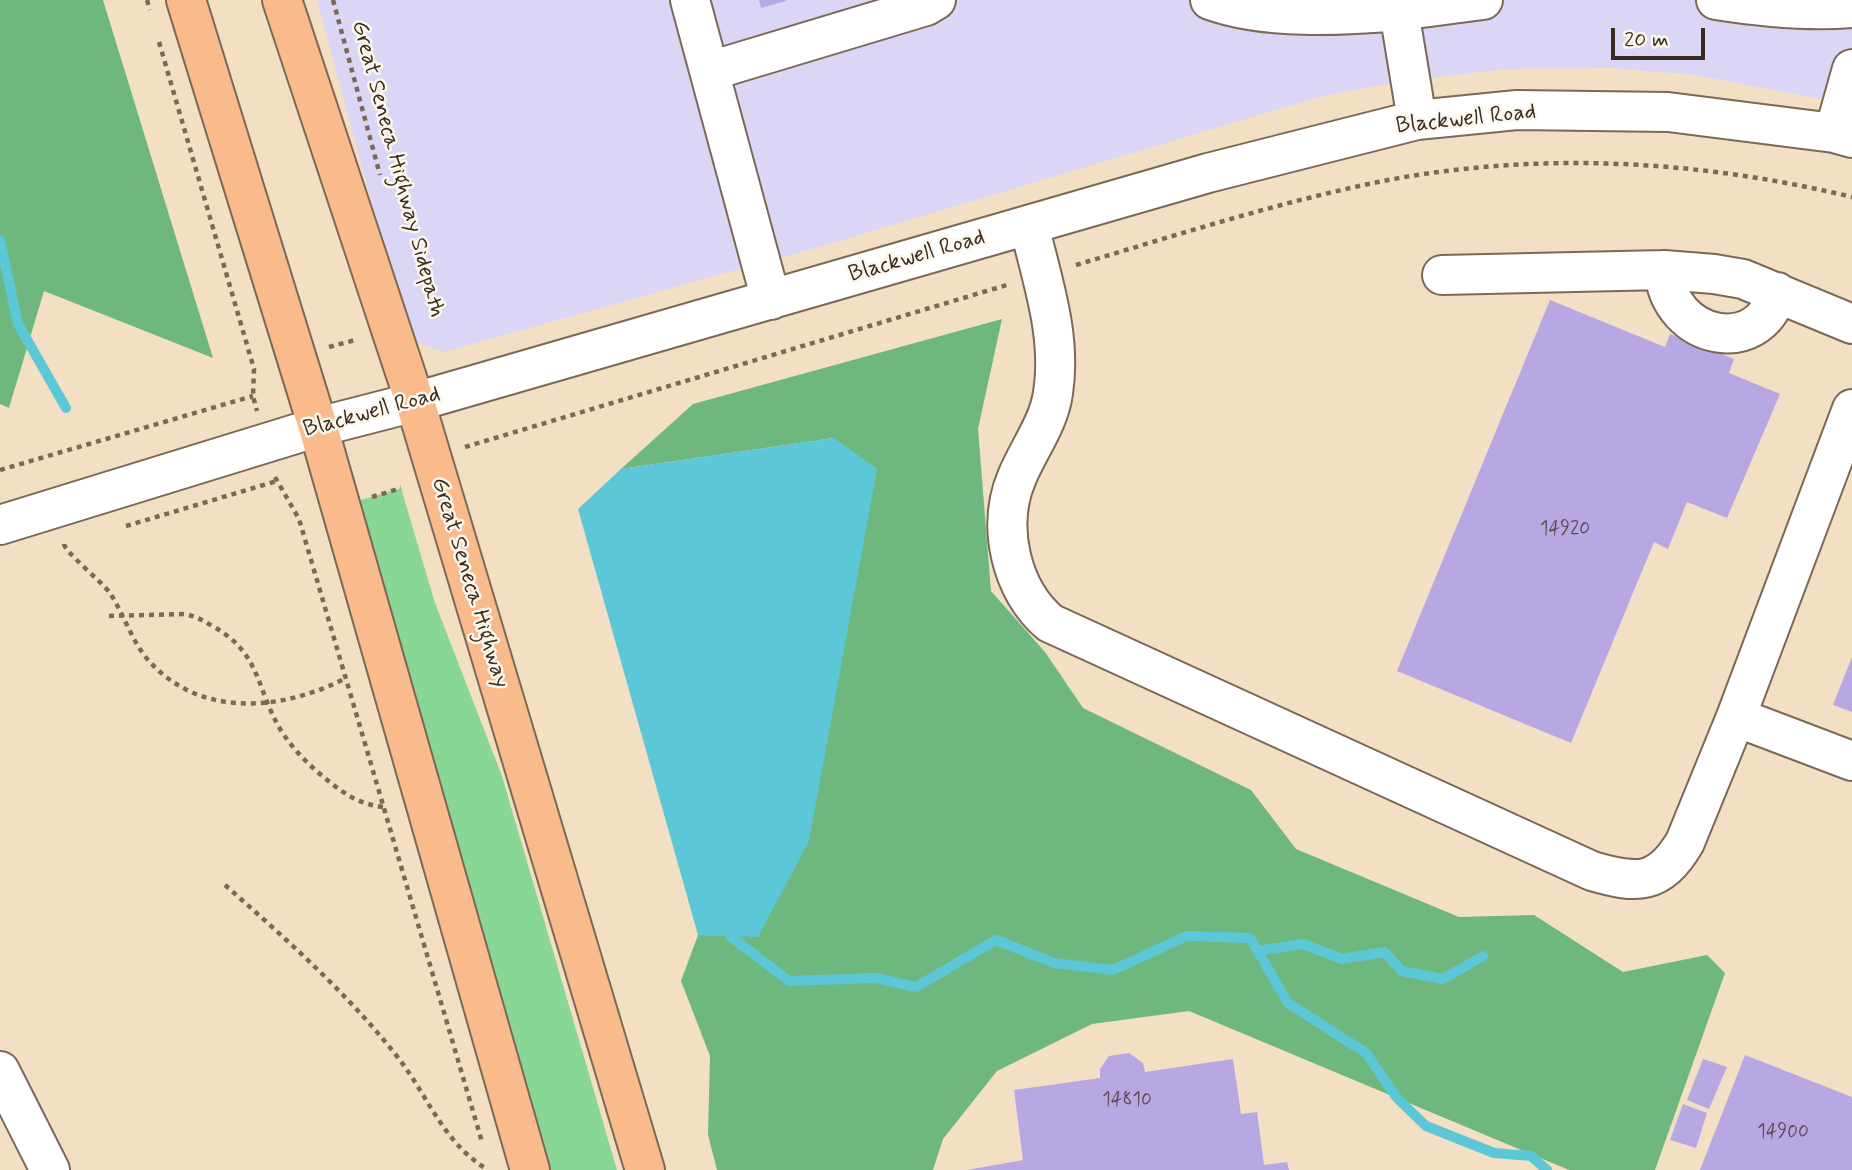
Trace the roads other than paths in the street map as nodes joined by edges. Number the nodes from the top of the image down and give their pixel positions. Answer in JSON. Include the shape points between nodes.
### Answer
{"nodes":[{"id":1,"x":186,"y":0,"type":"edge"},
{"id":2,"x":282,"y":0,"type":"edge"},
{"id":3,"x":690,"y":0,"type":"edge"},
{"id":4,"x":936,"y":0,"type":"edge"},
{"id":5,"x":1210,"y":0,"type":"edge"},
{"id":6,"x":1483,"y":0,"type":"edge"},
{"id":7,"x":1716,"y":0,"type":"edge"},
{"id":8,"x":1399,"y":6,"type":"edge"},
{"id":9,"x":1852,"y":8,"type":"edge"},
{"id":10,"x":1852,"y":69,"type":"edge"},
{"id":11,"x":710,"y":71,"type":"junction"},
{"id":12,"x":1418,"y":120,"type":"junction"},
{"id":13,"x":1843,"y":136,"type":"edge"},
{"id":14,"x":1029,"y":225,"type":"junction"},
{"id":15,"x":1664,"y":270,"type":"junction"},
{"id":16,"x":1442,"y":275,"type":"dead end"},
{"id":17,"x":1777,"y":292,"type":"junction"},
{"id":18,"x":771,"y":300,"type":"junction"},
{"id":19,"x":1852,"y":324,"type":"edge"},
{"id":20,"x":415,"y":402,"type":"junction"},
{"id":21,"x":1852,"y":410,"type":"edge"},
{"id":22,"x":318,"y":427,"type":"junction"},
{"id":23,"x":0,"y":525,"type":"edge"},
{"id":24,"x":1736,"y":717,"type":"junction"},
{"id":25,"x":1852,"y":761,"type":"edge"},
{"id":26,"x":0,"y":1071,"type":"edge"},
{"id":27,"x":50,"y":1170,"type":"edge"},
{"id":28,"x":530,"y":1170,"type":"edge"},
{"id":29,"x":645,"y":1170,"type":"edge"}],
"edges":[{"from":1,"to":22,"type":"main road"},
{"from":2,"to":20,"type":"main road","name":"Great Seneca Highway"},
{"from":3,"to":11,"type":"street"},
{"from":4,"to":11,"type":"street"},
{"from":5,"to":8,"type":"street","via":[[1277,12],[1355,15]]},
{"from":6,"to":8,"type":"street"},
{"from":7,"to":9,"type":"street","via":[[1814,10]]},
{"from":8,"to":12,"type":"street"},
{"from":10,"to":13,"type":"street"},
{"from":11,"to":18,"type":"street"},
{"from":12,"to":13,"type":"street","name":"Blackwell Road","via":[[1517,110],[1668,113]]},
{"from":12,"to":14,"type":"street","name":"Blackwell Road","via":[[1208,173]]},
{"from":14,"to":18,"type":"street","name":"Blackwell Road"},
{"from":14,"to":24,"type":"street","via":[[1053,328],[1053,396],[1015,480],[1008,535],[1020,585],[1033,608],[1050,624],[1617,879],[1640,881],[1660,873],[1675,859]]},
{"from":15,"to":16,"type":"street"},
{"from":15,"to":17,"type":"street","via":[[1743,279]]},
{"from":15,"to":17,"type":"street","via":[[1665,287],[1683,317],[1725,334],[1763,321],[1773,309]]},
{"from":17,"to":19,"type":"street"},
{"from":18,"to":20,"type":"street","name":"Blackwell Road"},
{"from":20,"to":22,"type":"street","name":"Blackwell Road"},
{"from":20,"to":29,"type":"main road","name":"Great Seneca Highway"},
{"from":21,"to":24,"type":"street"},
{"from":22,"to":23,"type":"street","name":"Blackwell Road"},
{"from":22,"to":28,"type":"main road"},
{"from":24,"to":25,"type":"street"},
{"from":26,"to":27,"type":"street"}]}
